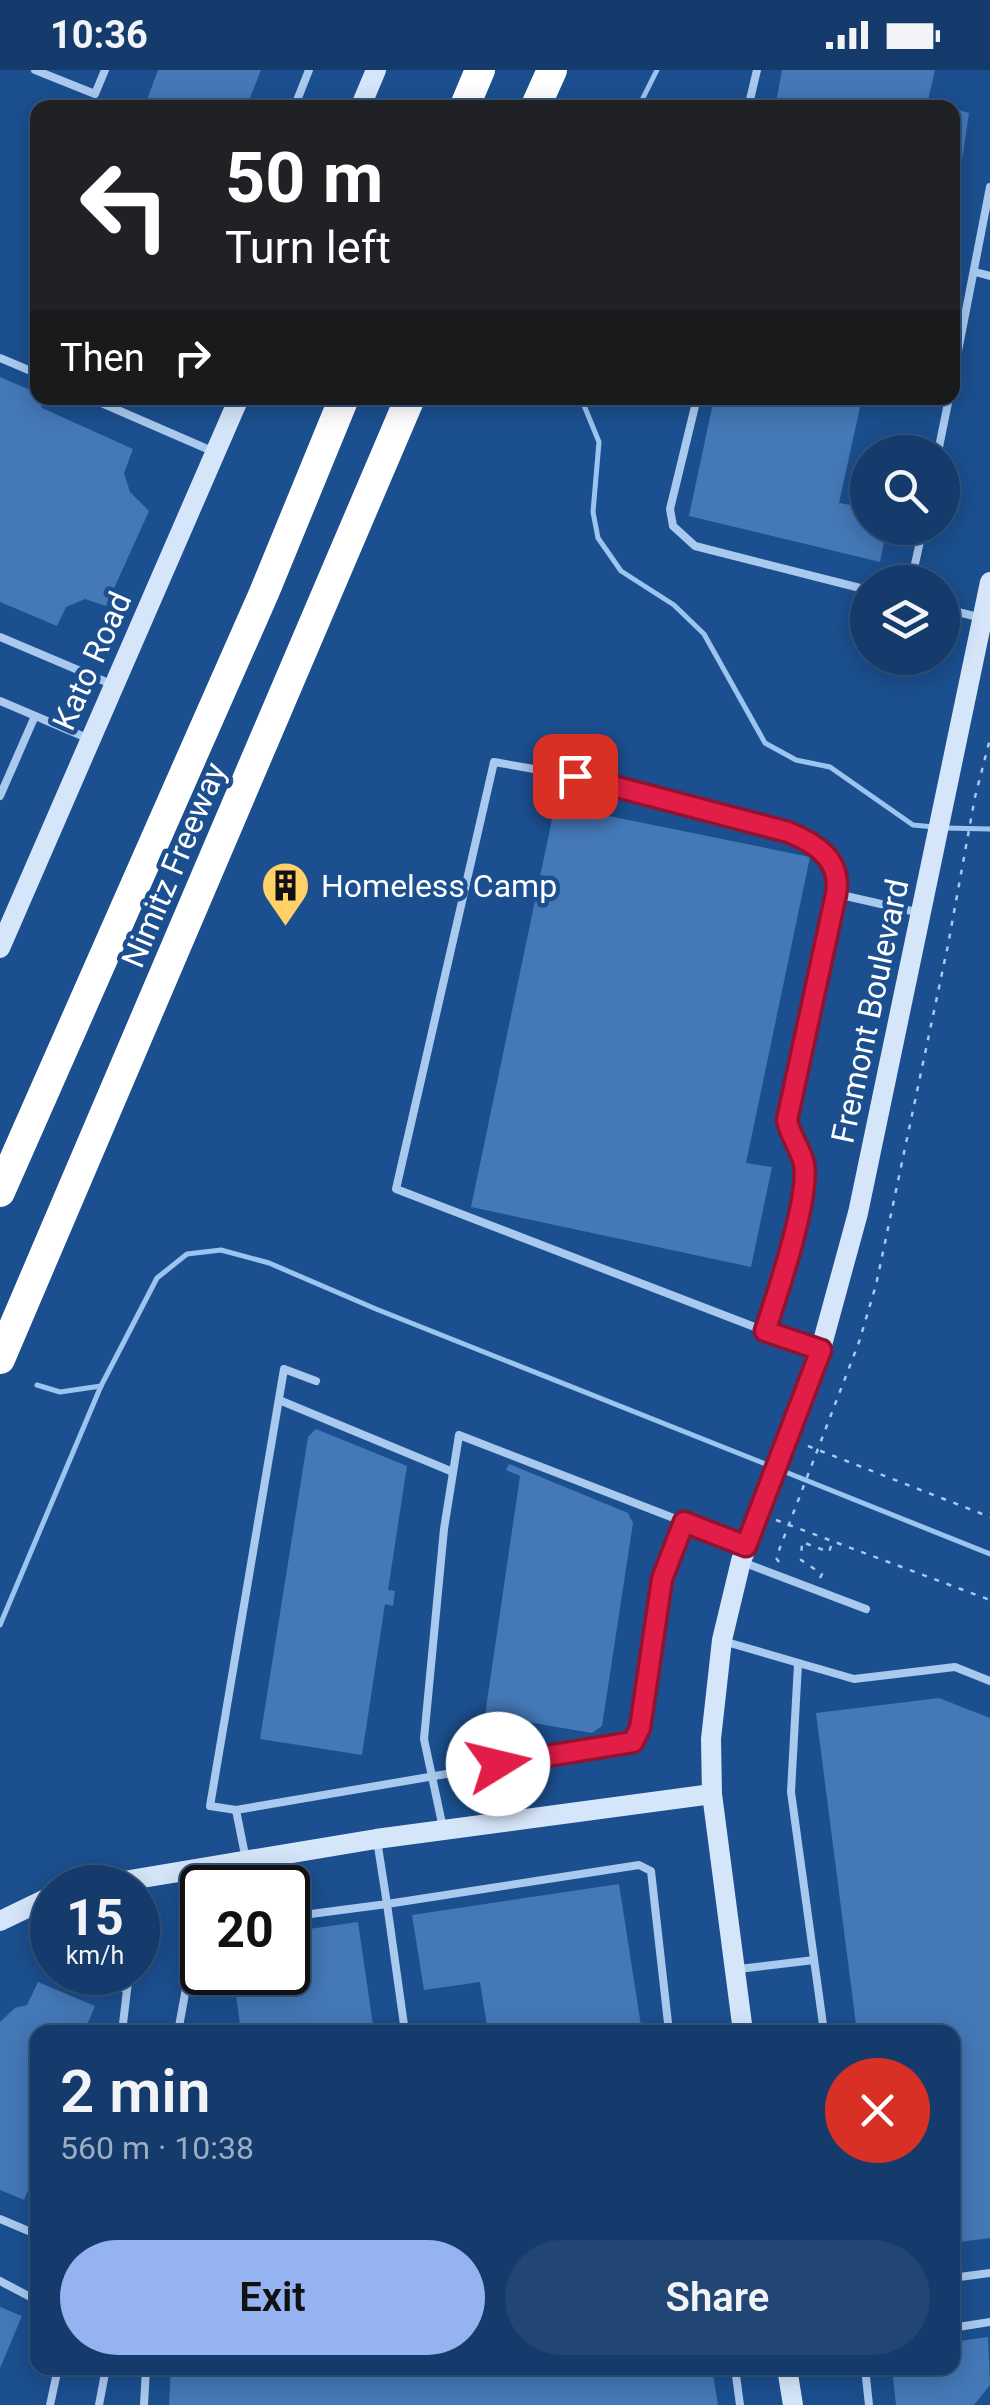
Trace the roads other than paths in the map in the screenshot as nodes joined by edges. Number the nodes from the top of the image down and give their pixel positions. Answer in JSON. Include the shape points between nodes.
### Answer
{"nodes":[{"id":1,"x":35,"y":70,"type":"edge"},
{"id":2,"x":105,"y":70,"type":"edge"},
{"id":3,"x":309,"y":70,"type":"edge"},
{"id":4,"x":376,"y":70,"type":"edge"},
{"id":5,"x":480,"y":70,"type":"edge"},
{"id":6,"x":552,"y":70,"type":"edge"},
{"id":7,"x":757,"y":70,"type":"edge"},
{"id":8,"x":297,"y":100,"type":"edge"},
{"id":9,"x":363,"y":100,"type":"edge"},
{"id":10,"x":467,"y":100,"type":"edge"},
{"id":11,"x":538,"y":100,"type":"edge"},
{"id":12,"x":750,"y":100,"type":"edge"},
{"id":13,"x":990,"y":187,"type":"edge"},
{"id":14,"x":975,"y":272,"type":"junction"},
{"id":15,"x":990,"y":276,"type":"edge"},
{"id":16,"x":960,"y":344,"type":"edge"},
{"id":17,"x":0,"y":358,"type":"edge"},
{"id":18,"x":30,"y":371,"type":"edge"},
{"id":19,"x":106,"y":405,"type":"edge"},
{"id":20,"x":237,"y":405,"type":"edge"},
{"id":21,"x":341,"y":405,"type":"edge"},
{"id":22,"x":407,"y":405,"type":"edge"},
{"id":23,"x":695,"y":405,"type":"edge"},
{"id":24,"x":948,"y":405,"type":"edge"},
{"id":25,"x":942,"y":435,"type":"edge"},
{"id":26,"x":216,"y":452,"type":"junction"},
{"id":27,"x":990,"y":582,"type":"edge"},
{"id":28,"x":850,"y":586,"type":"edge"},
{"id":29,"x":960,"y":612,"type":"edge"},
{"id":30,"x":983,"y":618,"type":"junction"},
{"id":31,"x":0,"y":637,"type":"edge"},
{"id":32,"x":114,"y":686,"type":"junction"},
{"id":33,"x":0,"y":702,"type":"edge"},
{"id":34,"x":35,"y":716,"type":"junction"},
{"id":35,"x":91,"y":739,"type":"junction"},
{"id":36,"x":0,"y":796,"type":"edge"},
{"id":37,"x":836,"y":894,"type":"junction"},
{"id":38,"x":921,"y":913,"type":"junction"},
{"id":39,"x":0,"y":948,"type":"edge"},
{"id":40,"x":0,"y":1192,"type":"edge"},
{"id":41,"x":765,"y":1331,"type":"junction"},
{"id":42,"x":821,"y":1350,"type":"junction"},
{"id":43,"x":0,"y":1360,"type":"edge"},
{"id":44,"x":316,"y":1380,"type":"dead end"},
{"id":45,"x":279,"y":1400,"type":"junction"},
{"id":46,"x":453,"y":1472,"type":"junction"},
{"id":47,"x":684,"y":1522,"type":"junction"},
{"id":48,"x":744,"y":1554,"type":"junction"},
{"id":49,"x":866,"y":1609,"type":"dead end"},
{"id":50,"x":722,"y":1640,"type":"junction"},
{"id":51,"x":798,"y":1664,"type":"junction"},
{"id":52,"x":990,"y":1682,"type":"edge"},
{"id":53,"x":431,"y":1775,"type":"junction"},
{"id":54,"x":712,"y":1794,"type":"junction"},
{"id":55,"x":236,"y":1810,"type":"junction"},
{"id":56,"x":443,"y":1830,"type":"junction"},
{"id":57,"x":376,"y":1839,"type":"junction"},
{"id":58,"x":246,"y":1860,"type":"junction"},
{"id":59,"x":217,"y":1865,"type":"edge"},
{"id":60,"x":387,"y":1904,"type":"junction"},
{"id":61,"x":30,"y":1907,"type":"edge"},
{"id":62,"x":310,"y":1914,"type":"edge"},
{"id":63,"x":0,"y":1921,"type":"edge"},
{"id":64,"x":814,"y":1960,"type":"junction"},
{"id":65,"x":734,"y":1969,"type":"junction"},
{"id":66,"x":126,"y":1995,"type":"edge"},
{"id":67,"x":186,"y":1995,"type":"edge"},
{"id":68,"x":123,"y":2025,"type":"edge"},
{"id":69,"x":179,"y":2025,"type":"edge"},
{"id":70,"x":404,"y":2025,"type":"edge"},
{"id":71,"x":668,"y":2025,"type":"edge"},
{"id":72,"x":742,"y":2025,"type":"edge"},
{"id":73,"x":823,"y":2025,"type":"edge"},
{"id":74,"x":0,"y":2219,"type":"edge"},
{"id":75,"x":30,"y":2232,"type":"edge"},
{"id":76,"x":990,"y":2272,"type":"edge"},
{"id":77,"x":960,"y":2277,"type":"edge"},
{"id":78,"x":0,"y":2281,"type":"edge"},
{"id":79,"x":30,"y":2297,"type":"edge"},
{"id":80,"x":990,"y":2322,"type":"edge"},
{"id":81,"x":960,"y":2327,"type":"edge"},
{"id":82,"x":56,"y":2375,"type":"edge"},
{"id":83,"x":104,"y":2375,"type":"edge"},
{"id":84,"x":146,"y":2375,"type":"edge"},
{"id":85,"x":736,"y":2375,"type":"edge"},
{"id":86,"x":789,"y":2375,"type":"edge"},
{"id":87,"x":865,"y":2375,"type":"edge"},
{"id":88,"x":50,"y":2405,"type":"edge"},
{"id":89,"x":98,"y":2405,"type":"edge"},
{"id":90,"x":144,"y":2405,"type":"edge"},
{"id":91,"x":740,"y":2405,"type":"edge"},
{"id":92,"x":792,"y":2405,"type":"edge"},
{"id":93,"x":869,"y":2405,"type":"edge"}],
"edges":[{"from":1,"to":2,"type":"lane","via":[[96,94]]},
{"from":3,"to":8,"type":"lane"},
{"from":4,"to":9,"type":"main road"},
{"from":5,"to":10,"type":"highway"},
{"from":6,"to":11,"type":"highway"},
{"from":7,"to":12,"type":"lane"},
{"from":13,"to":14,"type":"lane"},
{"from":14,"to":15,"type":"lane"},
{"from":14,"to":16,"type":"lane"},
{"from":17,"to":18,"type":"lane"},
{"from":19,"to":26,"type":"lane"},
{"from":20,"to":26,"type":"main road","name":"Kato Road"},
{"from":21,"to":40,"type":"highway","name":"Nimitz Freeway"},
{"from":22,"to":43,"type":"highway","name":"Nimitz Freeway"},
{"from":23,"to":28,"type":"lane","via":[[670,509],[673,526],[696,546],[728,557]]},
{"from":24,"to":25,"type":"lane"},
{"from":26,"to":32,"type":"main road","name":"Kato Road"},
{"from":27,"to":30,"type":"main road","name":"Fremont Boulevard"},
{"from":29,"to":30,"type":"lane"},
{"from":30,"to":38,"type":"main road","name":"Fremont Boulevard"},
{"from":31,"to":32,"type":"lane"},
{"from":32,"to":35,"type":"main road","name":"Kato Road"},
{"from":33,"to":34,"type":"lane"},
{"from":34,"to":35,"type":"lane"},
{"from":34,"to":36,"type":"lane"},
{"from":35,"to":39,"type":"main road","name":"Kato Road"},
{"from":37,"to":38,"type":"lane"},
{"from":37,"to":41,"type":"lane","via":[[787,1120],[804,1180]]},
{"from":37,"to":41,"type":"lane","via":[[836,871],[827,856],[788,832],[608,782],[494,762],[396,1189]]},
{"from":38,"to":42,"type":"main road","name":"Fremont Boulevard","via":[[858,1213]]},
{"from":41,"to":42,"type":"lane"},
{"from":42,"to":48,"type":"main road","name":"Fremont Boulevard"},
{"from":44,"to":45,"type":"lane","via":[[284,1369]]},
{"from":45,"to":46,"type":"lane"},
{"from":45,"to":55,"type":"lane","via":[[210,1806]]},
{"from":46,"to":47,"type":"lane","via":[[459,1435]]},
{"from":46,"to":53,"type":"lane","via":[[424,1739]]},
{"from":47,"to":48,"type":"lane"},
{"from":47,"to":53,"type":"lane","via":[[662,1579],[633,1742]]},
{"from":48,"to":49,"type":"lane"},
{"from":48,"to":50,"type":"main road","name":"Fremont Boulevard"},
{"from":50,"to":51,"type":"lane"},
{"from":50,"to":54,"type":"main road","name":"Fremont Boulevard"},
{"from":51,"to":52,"type":"lane","via":[[854,1679],[955,1667]]},
{"from":51,"to":64,"type":"lane","via":[[792,1792]]},
{"from":53,"to":55,"type":"lane"},
{"from":53,"to":56,"type":"lane"},
{"from":54,"to":56,"type":"main road"},
{"from":54,"to":65,"type":"main road","name":"Fremont Boulevard"},
{"from":55,"to":58,"type":"lane"},
{"from":56,"to":57,"type":"main road"},
{"from":57,"to":58,"type":"main road"},
{"from":57,"to":60,"type":"lane"},
{"from":58,"to":59,"type":"main road"},
{"from":60,"to":62,"type":"lane"},
{"from":60,"to":70,"type":"lane"},
{"from":60,"to":71,"type":"lane","via":[[639,1864],[651,1871]]},
{"from":61,"to":63,"type":"main road"},
{"from":64,"to":65,"type":"lane"},
{"from":64,"to":73,"type":"lane"},
{"from":65,"to":72,"type":"main road","name":"Fremont Boulevard"},
{"from":66,"to":68,"type":"lane"},
{"from":67,"to":69,"type":"lane"},
{"from":74,"to":75,"type":"lane"},
{"from":76,"to":77,"type":"lane"},
{"from":78,"to":79,"type":"lane"},
{"from":80,"to":81,"type":"lane"},
{"from":82,"to":88,"type":"lane"},
{"from":83,"to":89,"type":"lane"},
{"from":84,"to":90,"type":"lane"},
{"from":85,"to":91,"type":"lane"},
{"from":86,"to":92,"type":"main road"},
{"from":87,"to":93,"type":"lane"}]}
